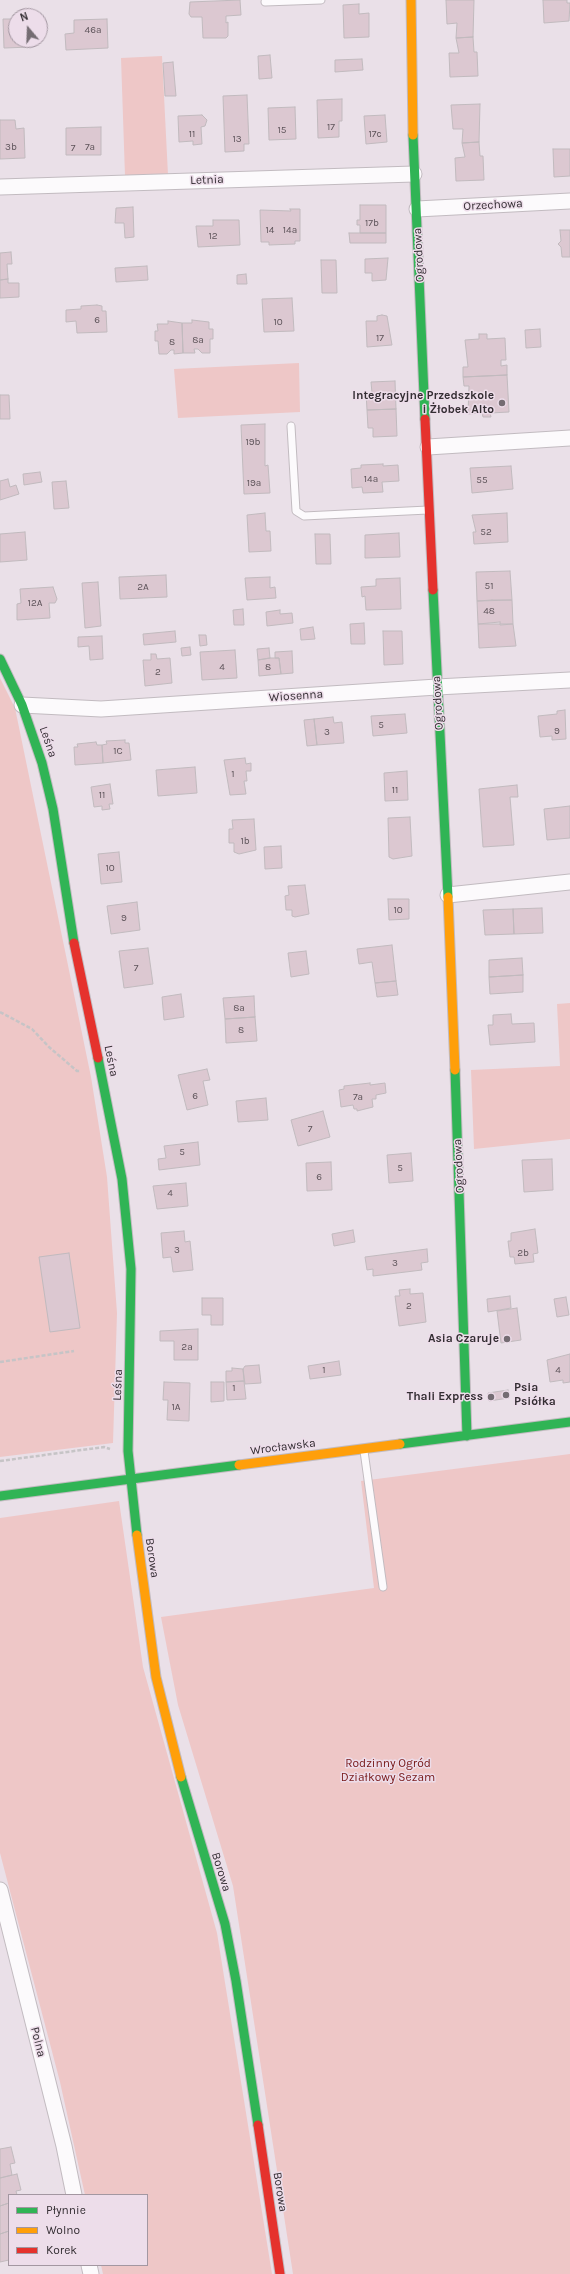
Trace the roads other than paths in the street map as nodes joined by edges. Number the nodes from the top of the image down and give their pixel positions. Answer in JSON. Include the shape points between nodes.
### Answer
{"nodes":[{"id":1,"x":321,"y":0,"type":"edge"},
{"id":2,"x":411,"y":0,"type":"edge"},
{"id":3,"x":265,"y":2,"type":"dead end"},
{"id":4,"x":414,"y":174,"type":"junction"},
{"id":5,"x":0,"y":187,"type":"edge"},
{"id":6,"x":570,"y":201,"type":"edge"},
{"id":7,"x":417,"y":209,"type":"junction"},
{"id":8,"x":290,"y":426,"type":"dead end"},
{"id":9,"x":570,"y":438,"type":"edge"},
{"id":10,"x":428,"y":447,"type":"junction"},
{"id":11,"x":430,"y":510,"type":"junction"},
{"id":12,"x":0,"y":659,"type":"edge"},
{"id":13,"x":570,"y":680,"type":"edge"},
{"id":14,"x":437,"y":687,"type":"junction"},
{"id":15,"x":22,"y":704,"type":"junction"},
{"id":16,"x":570,"y":882,"type":"edge"},
{"id":17,"x":448,"y":895,"type":"junction"},
{"id":18,"x":570,"y":1422,"type":"edge"},
{"id":19,"x":466,"y":1436,"type":"junction"},
{"id":20,"x":364,"y":1449,"type":"junction"},
{"id":21,"x":130,"y":1479,"type":"junction"},
{"id":22,"x":0,"y":1496,"type":"edge"},
{"id":23,"x":383,"y":1587,"type":"dead end"},
{"id":24,"x":0,"y":1890,"type":"edge"},
{"id":25,"x":74,"y":2194,"type":"edge"},
{"id":26,"x":280,"y":2274,"type":"edge"}],
"edges":[{"from":1,"to":3,"type":"lane"},
{"from":2,"to":4,"type":"street","name":"Ogrodowa"},
{"from":4,"to":5,"type":"street","name":"Letnia"},
{"from":4,"to":7,"type":"street","name":"Ogrodowa"},
{"from":6,"to":7,"type":"street","name":"Orzechowa"},
{"from":7,"to":10,"type":"street","name":"Ogrodowa"},
{"from":8,"to":11,"type":"lane","via":[[296,511],[304,516]]},
{"from":9,"to":10,"type":"street"},
{"from":10,"to":11,"type":"street","name":"Ogrodowa"},
{"from":11,"to":14,"type":"street","name":"Ogrodowa"},
{"from":12,"to":15,"type":"street","name":"Leśna"},
{"from":13,"to":14,"type":"street","name":"Wiosenna"},
{"from":14,"to":15,"type":"street","name":"Wiosenna","via":[[101,710]]},
{"from":14,"to":17,"type":"street","name":"Ogrodowa"},
{"from":15,"to":21,"type":"street","name":"Leśna","via":[[42,763],[53,809],[70,922],[122,1179],[131,1269],[128,1451]]},
{"from":16,"to":17,"type":"street"},
{"from":17,"to":19,"type":"street","name":"Ogrodowa"},
{"from":18,"to":19,"type":"street","name":"Wrocławska"},
{"from":19,"to":20,"type":"street","name":"Wrocławska"},
{"from":20,"to":21,"type":"street","name":"Wrocławska"},
{"from":20,"to":23,"type":"lane"},
{"from":21,"to":22,"type":"street","name":"Wrocławska"},
{"from":21,"to":26,"type":"street","name":"Borowa","via":[[156,1677],[195,1829],[225,1924],[236,1981]]},
{"from":24,"to":25,"type":"street","name":"Polna"}]}
